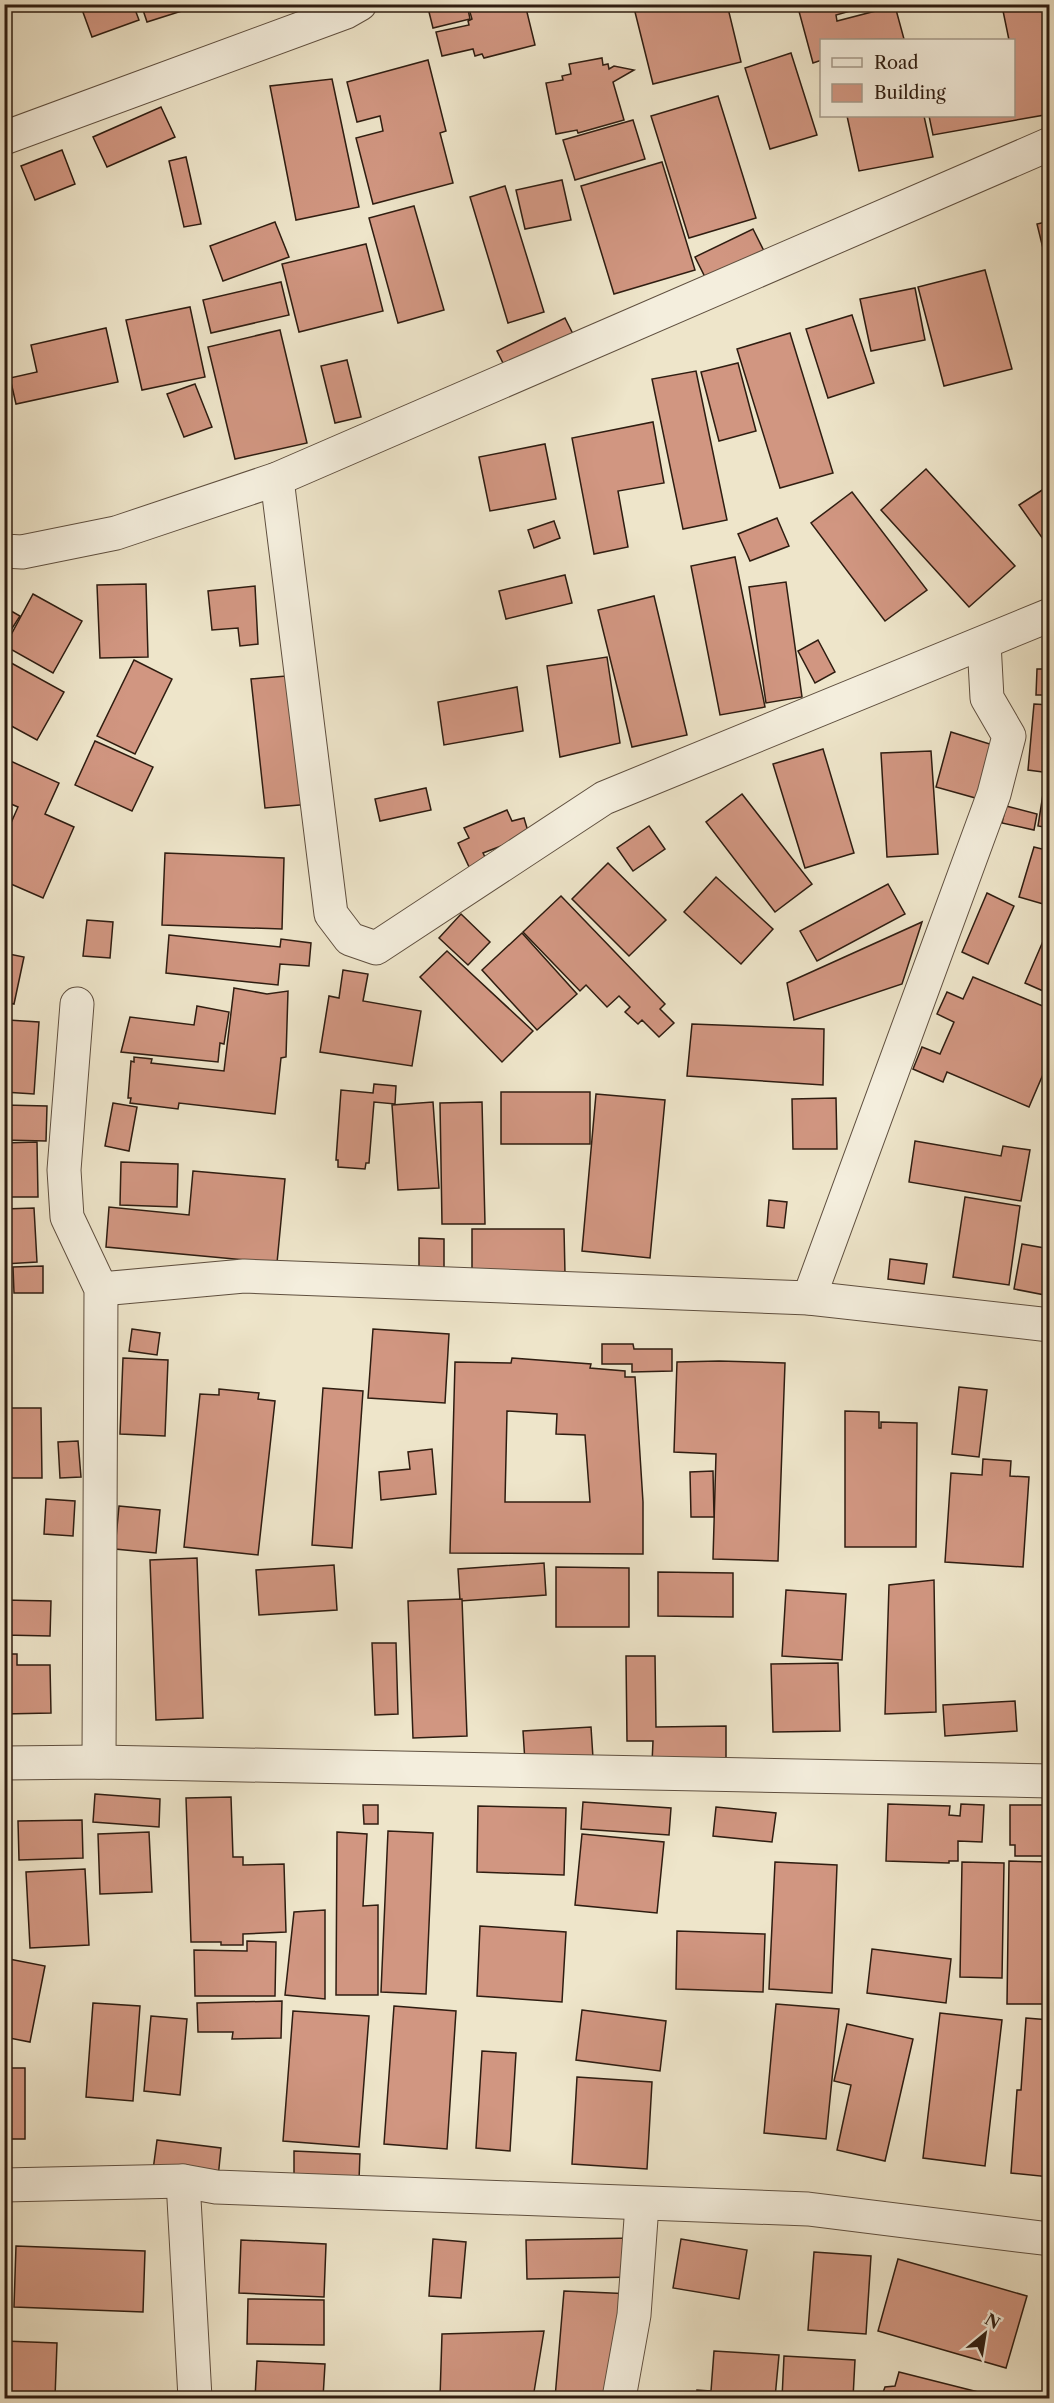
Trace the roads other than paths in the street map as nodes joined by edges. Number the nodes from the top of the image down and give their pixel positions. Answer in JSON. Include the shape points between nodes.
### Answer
{"nodes":[{"id":1,"x":350,"y":7,"type":"edge"},
{"id":2,"x":4,"y":138,"type":"edge"},
{"id":3,"x":1050,"y":144,"type":"edge"},
{"id":4,"x":277,"y":479,"type":"junction"},
{"id":5,"x":4,"y":551,"type":"edge"},
{"id":6,"x":1050,"y":615,"type":"edge"},
{"id":7,"x":984,"y":644,"type":"junction"},
{"id":8,"x":77,"y":1004,"type":"dead end"},
{"id":9,"x":101,"y":1289,"type":"junction"},
{"id":10,"x":809,"y":1298,"type":"junction"},
{"id":11,"x":1050,"y":1326,"type":"edge"},
{"id":12,"x":99,"y":1762,"type":"junction"},
{"id":13,"x":4,"y":1763,"type":"edge"},
{"id":14,"x":1050,"y":1781,"type":"edge"},
{"id":15,"x":183,"y":2181,"type":"junction"},
{"id":16,"x":4,"y":2185,"type":"edge"},
{"id":17,"x":642,"y":2205,"type":"junction"},
{"id":18,"x":1050,"y":2239,"type":"edge"},
{"id":19,"x":195,"y":2398,"type":"edge"},
{"id":20,"x":619,"y":2398,"type":"edge"}],
"edges":[{"from":1,"to":2,"type":"street"},
{"from":3,"to":4,"type":"street"},
{"from":4,"to":5,"type":"street","via":[[116,533],[22,552]]},
{"from":4,"to":7,"type":"street","via":[[331,914],[350,939],[376,948],[604,798]]},
{"from":6,"to":7,"type":"street"},
{"from":7,"to":10,"type":"street","via":[[987,698],[1009,736],[994,794]]},
{"from":8,"to":9,"type":"street","via":[[64,1170],[67,1216]]},
{"from":9,"to":10,"type":"street","via":[[244,1276]]},
{"from":9,"to":12,"type":"street"},
{"from":10,"to":11,"type":"street"},
{"from":12,"to":13,"type":"street"},
{"from":12,"to":14,"type":"street"},
{"from":15,"to":16,"type":"street"},
{"from":15,"to":17,"type":"street","via":[[216,2187]]},
{"from":15,"to":19,"type":"street"},
{"from":17,"to":18,"type":"street","via":[[808,2210]]},
{"from":17,"to":20,"type":"street","via":[[634,2315]]}]}
